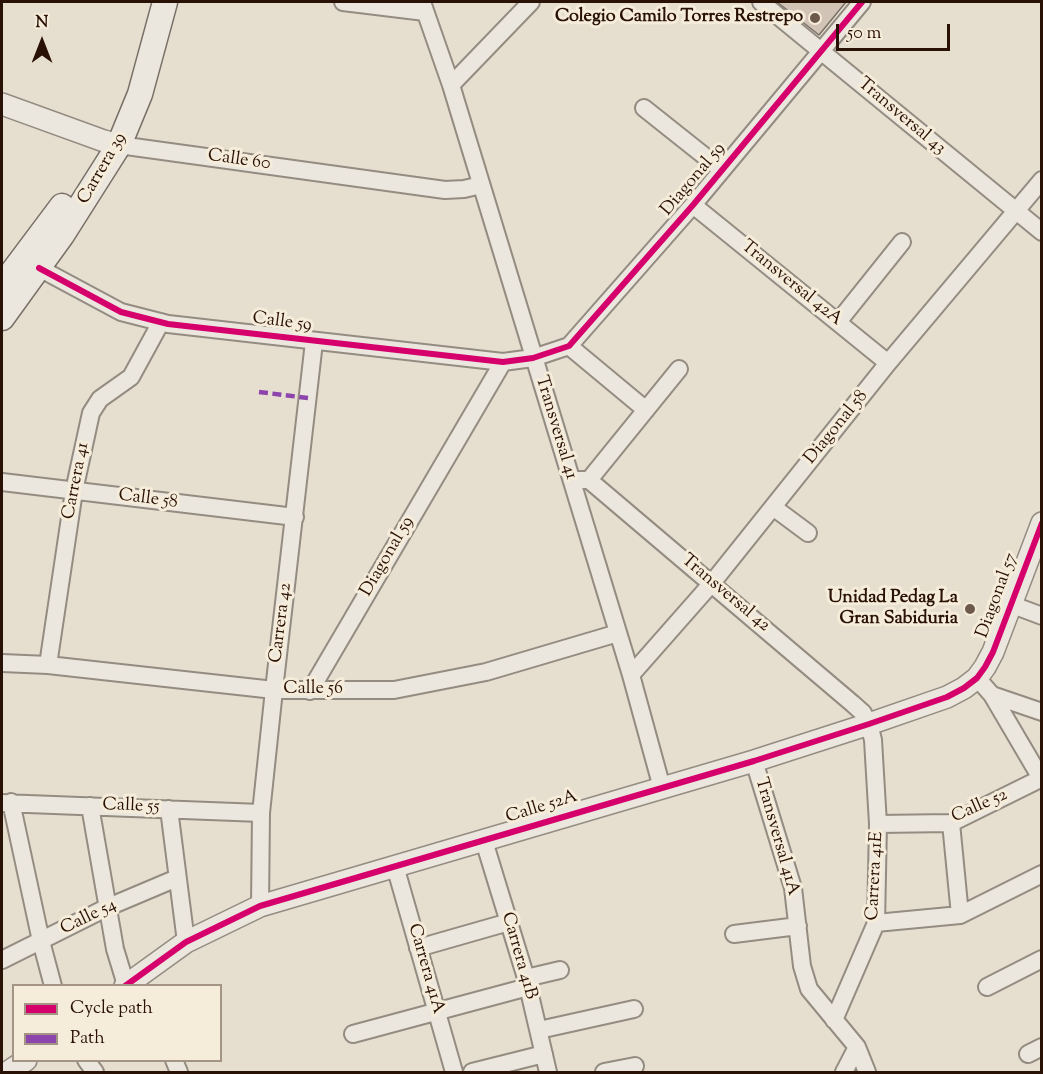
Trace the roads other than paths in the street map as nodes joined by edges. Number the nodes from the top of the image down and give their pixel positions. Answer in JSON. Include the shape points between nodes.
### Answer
{"nodes":[{"id":1,"x":150,"y":2,"type":"edge"},
{"id":2,"x":165,"y":2,"type":"edge"},
{"id":3,"x":343,"y":2,"type":"edge"},
{"id":4,"x":531,"y":2,"type":"edge"},
{"id":5,"x":761,"y":2,"type":"edge"},
{"id":6,"x":862,"y":2,"type":"edge"},
{"id":7,"x":423,"y":7,"type":"edge"},
{"id":8,"x":822,"y":50,"type":"junction"},
{"id":9,"x":451,"y":85,"type":"junction"},
{"id":10,"x":2,"y":104,"type":"edge"},
{"id":11,"x":644,"y":108,"type":"dead end"},
{"id":12,"x":111,"y":143,"type":"junction"},
{"id":13,"x":722,"y":170,"type":"junction"},
{"id":14,"x":1041,"y":180,"type":"edge"},
{"id":15,"x":481,"y":185,"type":"junction"},
{"id":16,"x":693,"y":205,"type":"junction"},
{"id":17,"x":1016,"y":212,"type":"junction"},
{"id":18,"x":1041,"y":232,"type":"edge"},
{"id":19,"x":902,"y":242,"type":"dead end"},
{"id":20,"x":39,"y":268,"type":"junction"},
{"id":21,"x":2,"y":286,"type":"edge"},
{"id":22,"x":2,"y":318,"type":"edge"},
{"id":23,"x":161,"y":322,"type":"junction"},
{"id":24,"x":837,"y":322,"type":"junction"},
{"id":25,"x":314,"y":342,"type":"junction"},
{"id":26,"x":569,"y":346,"type":"junction"},
{"id":27,"x":533,"y":358,"type":"junction"},
{"id":28,"x":503,"y":362,"type":"junction"},
{"id":29,"x":888,"y":363,"type":"junction"},
{"id":30,"x":679,"y":369,"type":"dead end"},
{"id":31,"x":646,"y":410,"type":"junction"},
{"id":32,"x":580,"y":480,"type":"junction"},
{"id":33,"x":2,"y":482,"type":"edge"},
{"id":34,"x":74,"y":491,"type":"junction"},
{"id":35,"x":773,"y":507,"type":"junction"},
{"id":36,"x":295,"y":517,"type":"junction"},
{"id":37,"x":1041,"y":526,"type":"edge"},
{"id":38,"x":808,"y":534,"type":"dead end"},
{"id":39,"x":712,"y":583,"type":"junction"},
{"id":40,"x":1011,"y":604,"type":"junction"},
{"id":41,"x":1041,"y":616,"type":"edge"},
{"id":42,"x":618,"y":633,"type":"junction"},
{"id":43,"x":2,"y":663,"type":"edge"},
{"id":44,"x":48,"y":665,"type":"junction"},
{"id":45,"x":631,"y":675,"type":"junction"},
{"id":46,"x":977,"y":678,"type":"junction"},
{"id":47,"x":274,"y":690,"type":"junction"},
{"id":48,"x":309,"y":691,"type":"junction"},
{"id":49,"x":992,"y":695,"type":"junction"},
{"id":50,"x":1041,"y":712,"type":"edge"},
{"id":51,"x":869,"y":724,"type":"junction"},
{"id":52,"x":754,"y":761,"type":"junction"},
{"id":53,"x":1041,"y":779,"type":"edge"},
{"id":54,"x":662,"y":788,"type":"junction"},
{"id":55,"x":6,"y":803,"type":"edge"},
{"id":56,"x":90,"y":806,"type":"junction"},
{"id":57,"x":169,"y":809,"type":"junction"},
{"id":58,"x":261,"y":813,"type":"junction"},
{"id":59,"x":951,"y":823,"type":"junction"},
{"id":60,"x":879,"y":824,"type":"junction"},
{"id":61,"x":484,"y":841,"type":"junction"},
{"id":62,"x":395,"y":866,"type":"junction"},
{"id":63,"x":1041,"y":874,"type":"edge"},
{"id":64,"x":177,"y":878,"type":"junction"},
{"id":65,"x":260,"y":906,"type":"junction"},
{"id":66,"x":106,"y":908,"type":"junction"},
{"id":67,"x":960,"y":915,"type":"junction"},
{"id":68,"x":508,"y":922,"type":"junction"},
{"id":69,"x":876,"y":923,"type":"junction"},
{"id":70,"x":798,"y":926,"type":"junction"},
{"id":71,"x":734,"y":934,"type":"dead end"},
{"id":72,"x":41,"y":941,"type":"junction"},
{"id":73,"x":186,"y":942,"type":"junction"},
{"id":74,"x":418,"y":948,"type":"junction"},
{"id":75,"x":1041,"y":959,"type":"edge"},
{"id":76,"x":2,"y":960,"type":"edge"},
{"id":77,"x":560,"y":970,"type":"dead end"},
{"id":78,"x":132,"y":983,"type":"edge"},
{"id":79,"x":527,"y":983,"type":"junction"},
{"id":80,"x":52,"y":984,"type":"edge"},
{"id":81,"x":987,"y":987,"type":"dead end"},
{"id":82,"x":634,"y":1009,"type":"dead end"},
{"id":83,"x":437,"y":1011,"type":"junction"},
{"id":84,"x":834,"y":1020,"type":"junction"},
{"id":85,"x":539,"y":1030,"type":"junction"},
{"id":86,"x":353,"y":1034,"type":"dead end"},
{"id":87,"x":858,"y":1047,"type":"junction"},
{"id":88,"x":544,"y":1054,"type":"junction"},
{"id":89,"x":23,"y":1062,"type":"edge"},
{"id":90,"x":635,"y":1066,"type":"dead end"},
{"id":91,"x":8,"y":1072,"type":"edge"},
{"id":92,"x":454,"y":1072,"type":"edge"},
{"id":93,"x":472,"y":1072,"type":"edge"},
{"id":94,"x":548,"y":1072,"type":"edge"},
{"id":95,"x":604,"y":1072,"type":"edge"},
{"id":96,"x":844,"y":1072,"type":"edge"},
{"id":97,"x":867,"y":1072,"type":"edge"}],
"edges":[{"from":1,"to":12,"type":"main road","name":"Carrera 39"},
{"from":2,"to":12,"type":"main road","name":"Carrera 39","via":[[140,94]]},
{"from":3,"to":7,"type":"street"},
{"from":4,"to":9,"type":"street"},
{"from":5,"to":8,"type":"street","name":"Transversal 43"},
{"from":6,"to":8,"type":"street","name":"Diagonal 59"},
{"from":7,"to":9,"type":"street","name":"Transversal 41"},
{"from":8,"to":13,"type":"street","name":"Diagonal 59"},
{"from":8,"to":17,"type":"street","name":"Transversal 43"},
{"from":9,"to":15,"type":"street","name":"Transversal 41"},
{"from":10,"to":12,"type":"street","name":"Calle 60"},
{"from":11,"to":13,"type":"street"},
{"from":12,"to":15,"type":"street","name":"Calle 60","via":[[445,190]]},
{"from":12,"to":20,"type":"main road","name":"Carrera 39","via":[[97,181]]},
{"from":12,"to":21,"type":"main road","name":"Carrera 39"},
{"from":13,"to":16,"type":"street","name":"Diagonal 59"},
{"from":14,"to":17,"type":"street","name":"Diagonal 58"},
{"from":15,"to":27,"type":"street","name":"Transversal 41"},
{"from":16,"to":24,"type":"street","name":"Transversal 42A"},
{"from":16,"to":26,"type":"street","name":"Diagonal 59"},
{"from":17,"to":18,"type":"street","name":"Transversal 43"},
{"from":17,"to":29,"type":"street","name":"Diagonal 58"},
{"from":19,"to":24,"type":"street"},
{"from":20,"to":22,"type":"main road","name":"Carrera 39"},
{"from":20,"to":23,"type":"street","name":"Calle 59","via":[[121,312]]},
{"from":23,"to":25,"type":"street","name":"Calle 59"},
{"from":23,"to":34,"type":"street","name":"Carrera 41","via":[[131,377],[100,399],[91,413]]},
{"from":24,"to":29,"type":"street","name":"Transversal 42A"},
{"from":25,"to":28,"type":"street","name":"Calle 59"},
{"from":25,"to":36,"type":"street","name":"Carrera 42"},
{"from":26,"to":27,"type":"street"},
{"from":26,"to":31,"type":"street"},
{"from":27,"to":28,"type":"street","name":"Calle 59"},
{"from":27,"to":32,"type":"street","name":"Transversal 41"},
{"from":28,"to":48,"type":"street","name":"Diagonal 59"},
{"from":29,"to":35,"type":"street","name":"Diagonal 58"},
{"from":30,"to":31,"type":"street"},
{"from":31,"to":32,"type":"street"},
{"from":32,"to":39,"type":"street","name":"Transversal 42"},
{"from":32,"to":42,"type":"street","name":"Transversal 41"},
{"from":33,"to":34,"type":"street","name":"Calle 58"},
{"from":34,"to":36,"type":"street","name":"Calle 58"},
{"from":34,"to":44,"type":"street","name":"Carrera 41"},
{"from":35,"to":38,"type":"street"},
{"from":35,"to":39,"type":"street","name":"Diagonal 58"},
{"from":36,"to":47,"type":"street","name":"Carrera 42"},
{"from":37,"to":40,"type":"street","name":"Diagonal 57"},
{"from":39,"to":45,"type":"street","name":"Diagonal 58"},
{"from":39,"to":51,"type":"street","name":"Transversal 42","via":[[854,704]]},
{"from":40,"to":41,"type":"street"},
{"from":40,"to":46,"type":"street","name":"Diagonal 57","via":[[993,652]]},
{"from":42,"to":45,"type":"street","name":"Transversal 41"},
{"from":42,"to":48,"type":"street","name":"Calle 56","via":[[486,672],[394,690]]},
{"from":43,"to":44,"type":"street","name":"Calle 56"},
{"from":44,"to":47,"type":"street","name":"Calle 56"},
{"from":45,"to":54,"type":"street","name":"Transversal 41"},
{"from":46,"to":49,"type":"street"},
{"from":46,"to":51,"type":"street","name":"Calle 52A","via":[[947,697]]},
{"from":47,"to":48,"type":"street","name":"Calle 56"},
{"from":47,"to":58,"type":"street","name":"Carrera 42"},
{"from":49,"to":50,"type":"street"},
{"from":49,"to":53,"type":"street"},
{"from":51,"to":52,"type":"street","name":"Calle 52A"},
{"from":51,"to":60,"type":"street","name":"Carrera 41E"},
{"from":52,"to":54,"type":"street","name":"Calle 52A"},
{"from":52,"to":70,"type":"street","name":"Transversal 41A","via":[[793,888]]},
{"from":53,"to":59,"type":"street","name":"Calle 52"},
{"from":54,"to":61,"type":"street","name":"Calle 52A"},
{"from":55,"to":56,"type":"street","name":"Calle 55"},
{"from":55,"to":72,"type":"street"},
{"from":56,"to":57,"type":"street","name":"Calle 55"},
{"from":56,"to":66,"type":"street"},
{"from":57,"to":58,"type":"street","name":"Calle 55"},
{"from":57,"to":64,"type":"street"},
{"from":58,"to":65,"type":"street","name":"Carrera 42"},
{"from":59,"to":60,"type":"street","name":"Calle 52"},
{"from":59,"to":67,"type":"street"},
{"from":60,"to":69,"type":"street","name":"Carrera 41E"},
{"from":61,"to":62,"type":"street","name":"Calle 52A"},
{"from":61,"to":68,"type":"street","name":"Carrera 41B"},
{"from":62,"to":65,"type":"street","name":"Calle 52A"},
{"from":62,"to":74,"type":"street","name":"Carrera 41A"},
{"from":63,"to":67,"type":"street"},
{"from":64,"to":66,"type":"street","name":"Calle 54"},
{"from":64,"to":73,"type":"street"},
{"from":65,"to":73,"type":"street","name":"Calle 52A"},
{"from":66,"to":72,"type":"street","name":"Calle 54"},
{"from":66,"to":78,"type":"street","via":[[115,949]]},
{"from":67,"to":69,"type":"street"},
{"from":68,"to":74,"type":"street"},
{"from":68,"to":79,"type":"street","name":"Carrera 41B"},
{"from":69,"to":84,"type":"street","name":"Carrera 41E"},
{"from":70,"to":71,"type":"street"},
{"from":70,"to":84,"type":"street","name":"Transversal 41A","via":[[809,989]]},
{"from":72,"to":76,"type":"street","name":"Calle 54"},
{"from":72,"to":80,"type":"street"},
{"from":73,"to":78,"type":"street","name":"Calle 52A"},
{"from":74,"to":83,"type":"street","name":"Carrera 41A"},
{"from":75,"to":81,"type":"street"},
{"from":77,"to":79,"type":"street"},
{"from":79,"to":83,"type":"street"},
{"from":79,"to":85,"type":"street","name":"Carrera 41B"},
{"from":82,"to":85,"type":"street"},
{"from":83,"to":86,"type":"street"},
{"from":83,"to":92,"type":"street","name":"Carrera 41A"},
{"from":84,"to":87,"type":"street","name":"Transversal 41A"},
{"from":85,"to":88,"type":"street","name":"Carrera 41B"},
{"from":87,"to":96,"type":"street"},
{"from":87,"to":97,"type":"street","name":"Transversal 41A"},
{"from":88,"to":93,"type":"street"},
{"from":88,"to":94,"type":"street","name":"Carrera 41B"},
{"from":89,"to":91,"type":"street"},
{"from":90,"to":95,"type":"street"}]}
